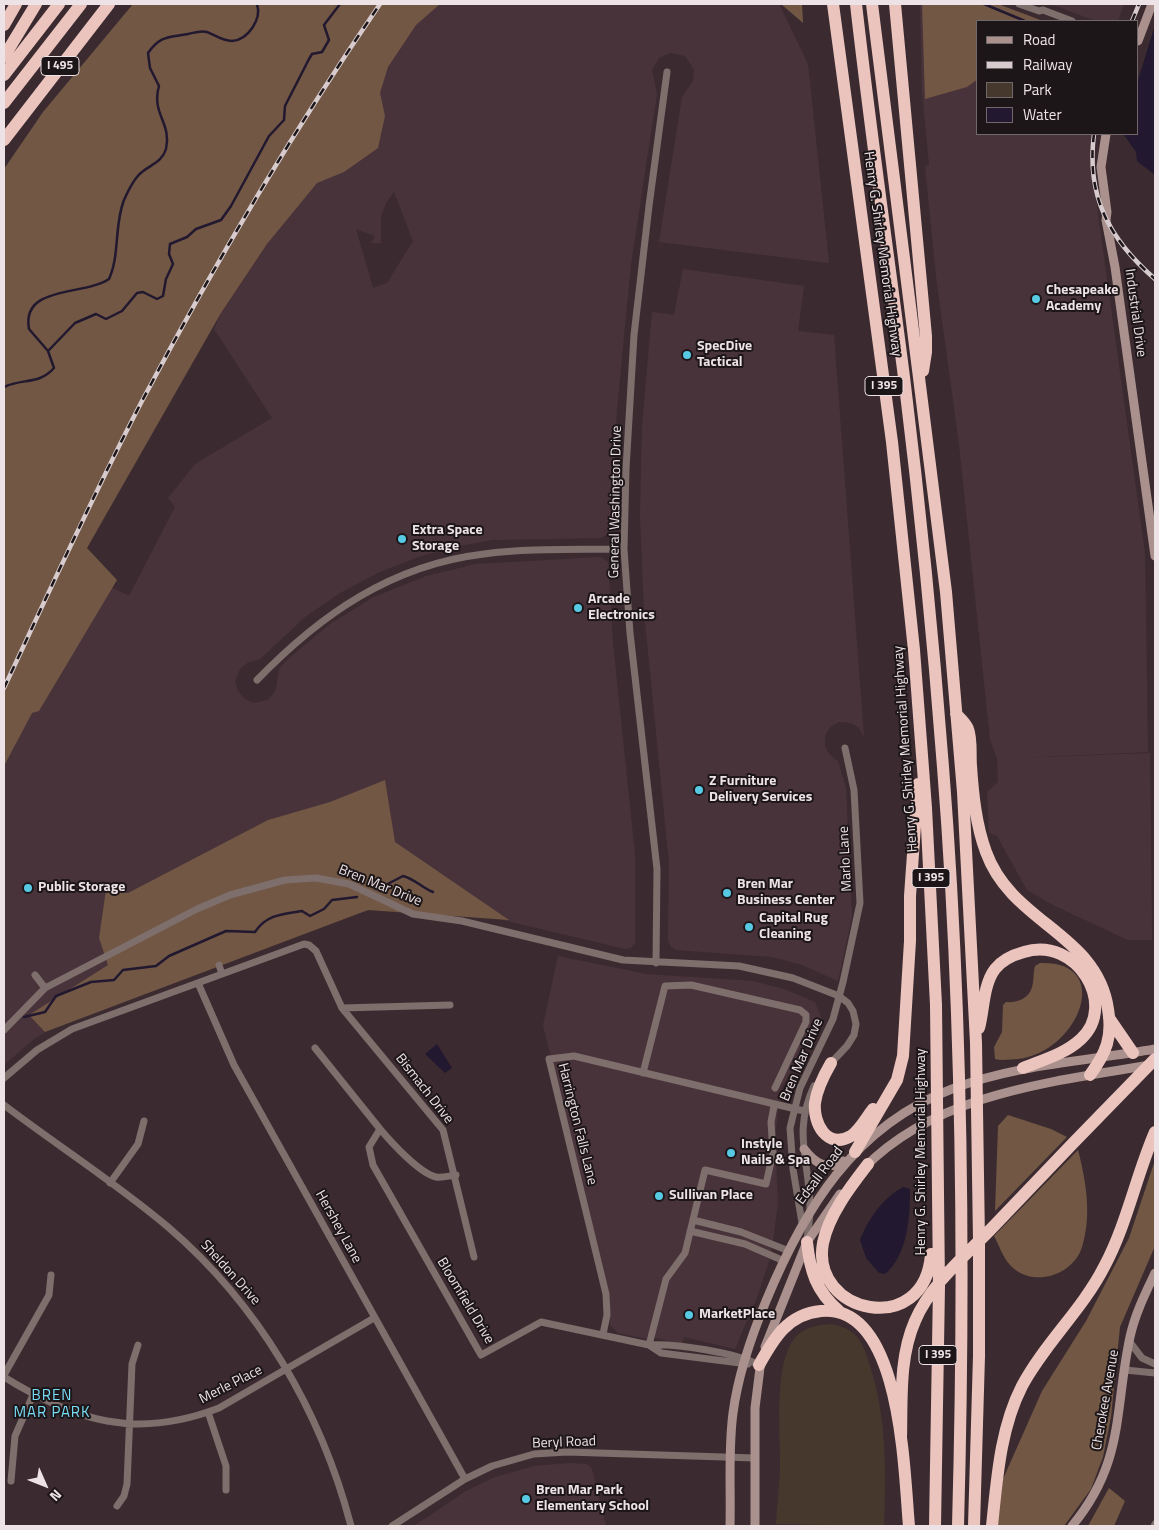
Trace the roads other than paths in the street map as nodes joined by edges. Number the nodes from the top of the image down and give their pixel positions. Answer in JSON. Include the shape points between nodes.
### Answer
{"nodes":[{"id":1,"x":16,"y":4,"type":"edge"},
{"id":2,"x":36,"y":4,"type":"edge"},
{"id":3,"x":59,"y":4,"type":"edge"},
{"id":4,"x":80,"y":4,"type":"edge"},
{"id":5,"x":109,"y":4,"type":"edge"},
{"id":6,"x":829,"y":4,"type":"edge"},
{"id":7,"x":833,"y":4,"type":"edge"},
{"id":8,"x":856,"y":4,"type":"edge"},
{"id":9,"x":872,"y":4,"type":"edge"},
{"id":10,"x":895,"y":4,"type":"edge"},
{"id":11,"x":1019,"y":4,"type":"edge"},
{"id":12,"x":1152,"y":4,"type":"edge"},
{"id":13,"x":1069,"y":20,"type":"edge"},
{"id":14,"x":835,"y":22,"type":"junction"},
{"id":15,"x":4,"y":25,"type":"edge"},
{"id":16,"x":1139,"y":38,"type":"edge"},
{"id":17,"x":4,"y":57,"type":"edge"},
{"id":18,"x":667,"y":72,"type":"dead end"},
{"id":19,"x":4,"y":75,"type":"edge"},
{"id":20,"x":4,"y":103,"type":"edge"},
{"id":21,"x":1106,"y":135,"type":"edge"},
{"id":22,"x":4,"y":140,"type":"edge"},
{"id":23,"x":921,"y":380,"type":"junction"},
{"id":24,"x":624,"y":549,"type":"junction"},
{"id":25,"x":1155,"y":556,"type":"edge"},
{"id":26,"x":257,"y":680,"type":"dead end"},
{"id":27,"x":956,"y":714,"type":"junction"},
{"id":28,"x":846,"y":748,"type":"dead end"},
{"id":29,"x":922,"y":751,"type":"junction"},
{"id":30,"x":656,"y":963,"type":"junction"},
{"id":31,"x":219,"y":965,"type":"dead end"},
{"id":32,"x":222,"y":974,"type":"junction"},
{"id":33,"x":35,"y":975,"type":"dead end"},
{"id":34,"x":198,"y":983,"type":"junction"},
{"id":35,"x":45,"y":988,"type":"junction"},
{"id":36,"x":839,"y":996,"type":"junction"},
{"id":37,"x":450,"y":1005,"type":"dead end"},
{"id":38,"x":342,"y":1008,"type":"junction"},
{"id":39,"x":1110,"y":1018,"type":"junction"},
{"id":40,"x":906,"y":1024,"type":"junction"},
{"id":41,"x":4,"y":1030,"type":"edge"},
{"id":42,"x":976,"y":1042,"type":"junction"},
{"id":43,"x":315,"y":1048,"type":"dead end"},
{"id":44,"x":1155,"y":1049,"type":"edge"},
{"id":45,"x":1133,"y":1053,"type":"junction"},
{"id":46,"x":1104,"y":1056,"type":"junction"},
{"id":47,"x":1155,"y":1059,"type":"edge"},
{"id":48,"x":831,"y":1063,"type":"junction"},
{"id":49,"x":1155,"y":1064,"type":"edge"},
{"id":50,"x":1023,"y":1068,"type":"junction"},
{"id":51,"x":643,"y":1073,"type":"junction"},
{"id":52,"x":1090,"y":1075,"type":"junction"},
{"id":53,"x":4,"y":1078,"type":"edge"},
{"id":54,"x":775,"y":1088,"type":"dead end"},
{"id":55,"x":4,"y":1105,"type":"edge"},
{"id":56,"x":774,"y":1106,"type":"junction"},
{"id":57,"x":794,"y":1110,"type":"junction"},
{"id":58,"x":804,"y":1111,"type":"junction"},
{"id":59,"x":144,"y":1121,"type":"dead end"},
{"id":60,"x":380,"y":1129,"type":"junction"},
{"id":61,"x":1155,"y":1132,"type":"edge"},
{"id":62,"x":804,"y":1149,"type":"junction"},
{"id":63,"x":852,"y":1155,"type":"junction"},
{"id":64,"x":868,"y":1164,"type":"junction"},
{"id":65,"x":456,"y":1175,"type":"junction"},
{"id":66,"x":110,"y":1183,"type":"junction"},
{"id":67,"x":936,"y":1184,"type":"junction"},
{"id":68,"x":810,"y":1208,"type":"junction"},
{"id":69,"x":693,"y":1220,"type":"junction"},
{"id":70,"x":802,"y":1223,"type":"junction"},
{"id":71,"x":690,"y":1231,"type":"junction"},
{"id":72,"x":807,"y":1242,"type":"junction"},
{"id":73,"x":789,"y":1251,"type":"junction"},
{"id":74,"x":474,"y":1257,"type":"dead end"},
{"id":75,"x":784,"y":1261,"type":"junction"},
{"id":76,"x":1155,"y":1273,"type":"edge"},
{"id":77,"x":51,"y":1274,"type":"dead end"},
{"id":78,"x":843,"y":1314,"type":"junction"},
{"id":79,"x":374,"y":1318,"type":"junction"},
{"id":80,"x":603,"y":1334,"type":"junction"},
{"id":81,"x":1129,"y":1341,"type":"junction"},
{"id":82,"x":138,"y":1345,"type":"dead end"},
{"id":83,"x":649,"y":1345,"type":"junction"},
{"id":84,"x":745,"y":1361,"type":"junction"},
{"id":85,"x":1155,"y":1364,"type":"edge"},
{"id":86,"x":759,"y":1365,"type":"junction"},
{"id":87,"x":288,"y":1369,"type":"junction"},
{"id":88,"x":1125,"y":1370,"type":"junction"},
{"id":89,"x":1155,"y":1373,"type":"edge"},
{"id":90,"x":4,"y":1376,"type":"edge"},
{"id":91,"x":33,"y":1395,"type":"junction"},
{"id":92,"x":208,"y":1412,"type":"junction"},
{"id":93,"x":130,"y":1423,"type":"junction"},
{"id":94,"x":901,"y":1438,"type":"junction"},
{"id":95,"x":730,"y":1457,"type":"junction"},
{"id":96,"x":755,"y":1458,"type":"junction"},
{"id":97,"x":465,"y":1479,"type":"junction"},
{"id":98,"x":11,"y":1481,"type":"dead end"},
{"id":99,"x":226,"y":1490,"type":"dead end"},
{"id":100,"x":117,"y":1506,"type":"dead end"},
{"id":101,"x":351,"y":1526,"type":"edge"},
{"id":102,"x":392,"y":1526,"type":"edge"},
{"id":103,"x":730,"y":1526,"type":"edge"},
{"id":104,"x":756,"y":1526,"type":"edge"},
{"id":105,"x":908,"y":1526,"type":"edge"},
{"id":106,"x":935,"y":1526,"type":"edge"},
{"id":107,"x":958,"y":1526,"type":"edge"},
{"id":108,"x":974,"y":1526,"type":"edge"},
{"id":109,"x":992,"y":1526,"type":"edge"},
{"id":110,"x":1072,"y":1526,"type":"edge"}],
"edges":[{"from":1,"to":15,"type":"highway"},
{"from":2,"to":17,"type":"highway"},
{"from":3,"to":19,"type":"highway"},
{"from":4,"to":20,"type":"highway"},
{"from":5,"to":22,"type":"highway","number":"I 495"},
{"from":6,"to":14,"type":"highway"},
{"from":7,"to":14,"type":"highway","name":"Henry G. Shirley Memorial Highway","number":"I 395"},
{"from":8,"to":107,"type":"highway","via":[[920,517],[943,768],[956,982],[960,1132],[963,1284]]},
{"from":9,"to":23,"type":"highway","name":"Henry G. Shirley Memorial Highway","number":"I 395"},
{"from":10,"to":23,"type":"highway","via":[[926,336]]},
{"from":11,"to":13,"type":"street"},
{"from":12,"to":16,"type":"main road"},
{"from":14,"to":29,"type":"highway","name":"Henry G. Shirley Memorial Highway","number":"I 395","via":[[892,442]]},
{"from":18,"to":24,"type":"street","name":"General Washington Drive","via":[[634,335]]},
{"from":21,"to":25,"type":"main road","name":"Industrial Drive","via":[[1101,167],[1106,220]]},
{"from":23,"to":27,"type":"highway","name":"Henry G. Shirley Memorial Highway","number":"I 395","via":[[946,592]]},
{"from":24,"to":26,"type":"street","via":[[482,554],[408,573],[366,592],[326,616],[296,640]]},
{"from":24,"to":30,"type":"street","name":"General Washington Drive","via":[[630,633],[657,869]]},
{"from":27,"to":39,"type":"highway","via":[[968,728],[974,801],[986,852],[994,868],[1020,904],[1090,963],[1107,997]]},
{"from":27,"to":42,"type":"highway","name":"Henry G. Shirley Memorial Highway","number":"I 395"},
{"from":28,"to":36,"type":"street","name":"Marlo Lane","via":[[854,790],[860,895]]},
{"from":29,"to":40,"type":"highway","via":[[910,896]]},
{"from":29,"to":67,"type":"highway","name":"Henry G. Shirley Memorial Highway","number":"I 395","via":[[936,1005]]},
{"from":30,"to":35,"type":"street","name":"Bren Mar Drive","via":[[623,960],[462,921],[413,914],[349,884],[325,878],[299,878],[230,895],[208,904]]},
{"from":30,"to":36,"type":"street","name":"Bren Mar Drive","via":[[762,970]]},
{"from":31,"to":32,"type":"street"},
{"from":32,"to":34,"type":"street"},
{"from":32,"to":38,"type":"street","name":"Bismach Drive","via":[[304,944],[309,945],[316,951]]},
{"from":33,"to":35,"type":"street"},
{"from":34,"to":53,"type":"street","via":[[72,1029],[37,1050]]},
{"from":34,"to":79,"type":"street","name":"Hershey Lane","via":[[234,1065]]},
{"from":35,"to":41,"type":"street","name":"Bren Mar Drive"},
{"from":36,"to":48,"type":"street","name":"Bren Mar Drive","via":[[853,1011],[856,1029],[847,1046]]},
{"from":36,"to":57,"type":"street","name":"Bren Mar Drive","via":[[827,1034],[800,1088]]},
{"from":37,"to":38,"type":"street"},
{"from":38,"to":65,"type":"street","name":"Bismach Drive","via":[[443,1130]]},
{"from":39,"to":45,"type":"highway"},
{"from":39,"to":46,"type":"highway"},
{"from":40,"to":48,"type":"highway","via":[[890,1081],[857,1131],[846,1138],[824,1134],[816,1118],[819,1088]]},
{"from":40,"to":63,"type":"highway","via":[[897,1080]]},
{"from":42,"to":50,"type":"highway","via":[[985,995],[995,970],[1012,955],[1034,949],[1054,950],[1072,960],[1088,978],[1094,998],[1089,1029],[1063,1052]]},
{"from":42,"to":108,"type":"highway","name":"Henry G. Shirley Memorial Highway","number":"I 395","via":[[979,1356]]},
{"from":43,"to":60,"type":"street"},
{"from":44,"to":45,"type":"main road","name":"Edsall Road"},
{"from":45,"to":46,"type":"main road","name":"Edsall Road"},
{"from":46,"to":50,"type":"main road","name":"Edsall Road"},
{"from":46,"to":52,"type":"highway"},
{"from":47,"to":94,"type":"highway","via":[[1010,1208],[925,1302],[914,1322],[903,1371]]},
{"from":48,"to":58,"type":"street","name":"Bren Mar Drive","via":[[816,1083]]},
{"from":49,"to":52,"type":"main road","name":"Edsall Road"},
{"from":50,"to":63,"type":"main road","name":"Edsall Road","via":[[950,1090],[894,1120]]},
{"from":51,"to":54,"type":"street","via":[[665,986],[691,985],[800,1010],[806,1015],[806,1022]]},
{"from":51,"to":56,"type":"street","name":"Harrington Falls Lane"},
{"from":51,"to":80,"type":"street","name":"Harrington Falls Lane","via":[[574,1056],[549,1059],[606,1294],[607,1315]]},
{"from":52,"to":64,"type":"main road","name":"Edsall Road","via":[[1038,1084],[954,1108],[898,1138]]},
{"from":55,"to":66,"type":"street","name":"Sheldon Drive"},
{"from":56,"to":57,"type":"street","name":"Harrington Falls Lane"},
{"from":56,"to":69,"type":"street","via":[[771,1122],[773,1153],[766,1184],[705,1170]]},
{"from":57,"to":58,"type":"street","name":"Harrington Falls Lane"},
{"from":57,"to":70,"type":"street","name":"Bren Mar Drive","via":[[790,1128]]},
{"from":58,"to":62,"type":"street","name":"Bren Mar Drive"},
{"from":59,"to":66,"type":"street","via":[[138,1144]]},
{"from":60,"to":65,"type":"street","via":[[395,1147],[428,1173],[436,1177]]},
{"from":60,"to":80,"type":"street","name":"Bloomfield Drive","via":[[369,1147],[373,1165],[480,1355],[541,1322]]},
{"from":61,"to":109,"type":"highway","via":[[1126,1218],[1104,1268],[1022,1386],[1012,1410],[998,1470]]},
{"from":62,"to":63,"type":"main road","via":[[816,1162],[827,1166],[839,1164]]},
{"from":62,"to":68,"type":"street","name":"Bren Mar Drive"},
{"from":63,"to":68,"type":"main road","name":"Edsall Road"},
{"from":64,"to":67,"type":"highway","via":[[852,1184],[829,1225],[823,1250],[826,1273],[837,1290],[865,1306],[880,1308],[898,1304],[920,1291],[927,1280]]},
{"from":64,"to":72,"type":"main road","name":"Edsall Road","via":[[827,1210]]},
{"from":65,"to":74,"type":"street","name":"Bismach Drive"},
{"from":66,"to":87,"type":"street","name":"Sheldon Drive","via":[[168,1227],[211,1268],[253,1318]]},
{"from":67,"to":106,"type":"highway","name":"Henry G. Shirley Memorial Highway","number":"I 395","via":[[938,1381]]},
{"from":68,"to":70,"type":"main road","name":"Edsall Road"},
{"from":68,"to":72,"type":"street","name":"Bren Mar Drive"},
{"from":69,"to":71,"type":"street"},
{"from":69,"to":73,"type":"street","via":[[741,1232]]},
{"from":70,"to":72,"type":"main road"},
{"from":70,"to":73,"type":"main road","name":"Edsall Road"},
{"from":71,"to":75,"type":"street","via":[[745,1244]]},
{"from":71,"to":83,"type":"street","via":[[683,1258],[666,1278]]},
{"from":72,"to":78,"type":"highway","via":[[812,1276],[818,1290]]},
{"from":72,"to":86,"type":"main road","name":"Edsall Road"},
{"from":73,"to":75,"type":"main road","name":"Edsall Road"},
{"from":75,"to":84,"type":"main road","name":"Edsall Road"},
{"from":76,"to":81,"type":"main road","name":"Cherokee Avenue","via":[[1140,1303]]},
{"from":77,"to":90,"type":"street","via":[[48,1296]]},
{"from":78,"to":86,"type":"highway","via":[[829,1310],[797,1317],[773,1339]]},
{"from":78,"to":94,"type":"highway","via":[[865,1328],[878,1348],[890,1380]]},
{"from":79,"to":87,"type":"street","name":"Merle Place"},
{"from":79,"to":97,"type":"street","name":"Hershey Lane"},
{"from":80,"to":83,"type":"street","name":"Bloomfield Drive"},
{"from":81,"to":85,"type":"street","via":[[1142,1358]]},
{"from":81,"to":88,"type":"main road","name":"Cherokee Avenue"},
{"from":82,"to":93,"type":"street","via":[[132,1364]]},
{"from":83,"to":84,"type":"street","name":"Bloomfield Drive","via":[[664,1344]]},
{"from":84,"to":86,"type":"street","name":"Bloomfield Drive"},
{"from":84,"to":95,"type":"main road","name":"Edsall Road","via":[[733,1413]]},
{"from":86,"to":96,"type":"main road","name":"Edsall Road"},
{"from":87,"to":92,"type":"street","name":"Merle Place"},
{"from":87,"to":101,"type":"street","name":"Sheldon Drive","via":[[329,1455]]},
{"from":88,"to":89,"type":"street"},
{"from":88,"to":110,"type":"main road","name":"Cherokee Avenue","via":[[1117,1431],[1105,1474],[1091,1503]]},
{"from":90,"to":91,"type":"street","name":"Merle Place"},
{"from":91,"to":93,"type":"street","name":"Merle Place","via":[[82,1416]]},
{"from":91,"to":98,"type":"street","via":[[15,1436]]},
{"from":92,"to":93,"type":"street","name":"Merle Place","via":[[162,1422]]},
{"from":92,"to":99,"type":"street","via":[[226,1466]]},
{"from":93,"to":100,"type":"street","via":[[127,1484]]},
{"from":94,"to":105,"type":"highway"},
{"from":95,"to":96,"type":"street","name":"Beryl Road"},
{"from":95,"to":97,"type":"street","name":"Beryl Road","via":[[567,1452],[534,1454],[492,1466]]},
{"from":95,"to":103,"type":"main road","name":"Edsall Road"},
{"from":96,"to":104,"type":"main road","name":"Edsall Road"},
{"from":97,"to":102,"type":"street","name":"Beryl Road"}]}
